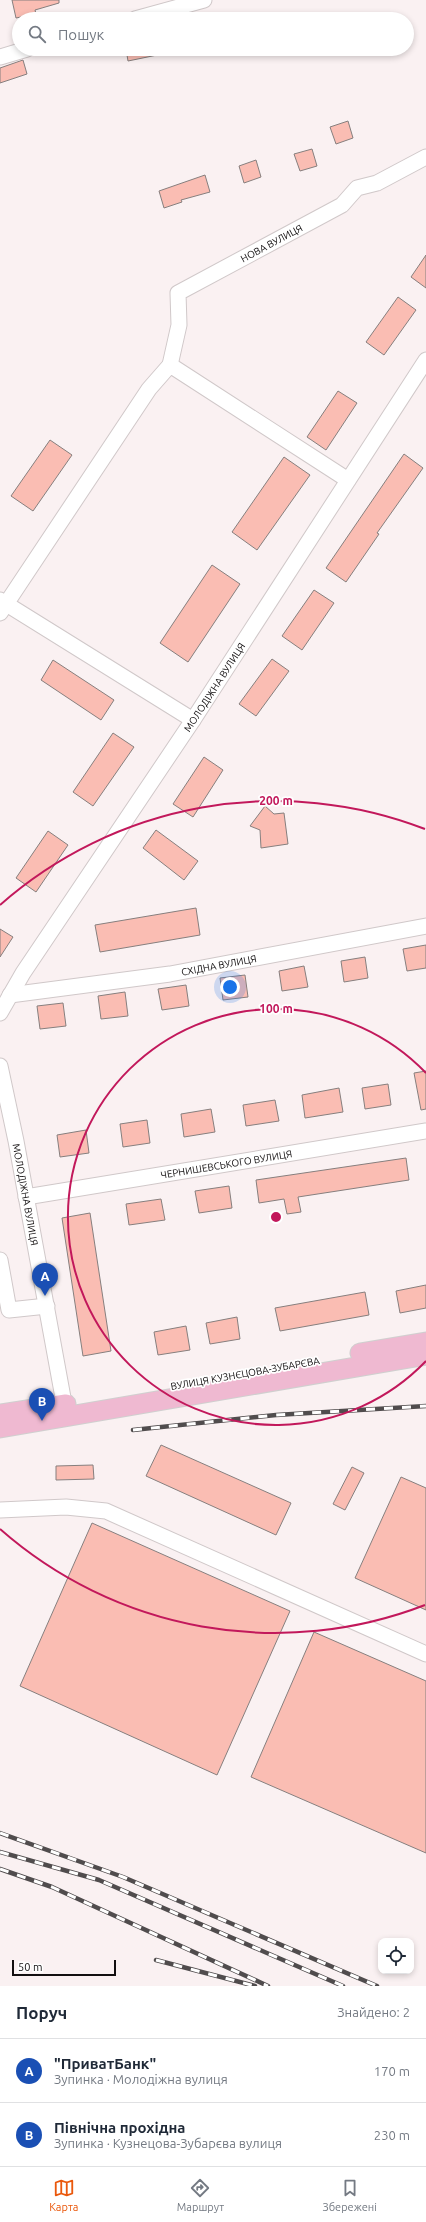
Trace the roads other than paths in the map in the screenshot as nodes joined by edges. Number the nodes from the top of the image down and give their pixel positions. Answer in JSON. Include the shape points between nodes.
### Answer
{"nodes":[{"id":1,"x":204,"y":0,"type":"edge"},
{"id":2,"x":160,"y":12,"type":"edge"},
{"id":3,"x":12,"y":53,"type":"edge"},
{"id":4,"x":0,"y":57,"type":"edge"},
{"id":5,"x":426,"y":157,"type":"edge"},
{"id":6,"x":426,"y":360,"type":"edge"},
{"id":7,"x":170,"y":365,"type":"junction"},
{"id":8,"x":348,"y":480,"type":"junction"},
{"id":9,"x":2,"y":606,"type":"edge"},
{"id":10,"x":193,"y":720,"type":"junction"},
{"id":11,"x":426,"y":926,"type":"edge"},
{"id":12,"x":10,"y":995,"type":"junction"},
{"id":13,"x":0,"y":1013,"type":"edge"},
{"id":14,"x":0,"y":1066,"type":"edge"},
{"id":15,"x":0,"y":1119,"type":"edge"},
{"id":16,"x":426,"y":1131,"type":"edge"},
{"id":17,"x":16,"y":1141,"type":"junction"},
{"id":18,"x":26,"y":1197,"type":"junction"},
{"id":19,"x":0,"y":1260,"type":"edge"},
{"id":20,"x":47,"y":1306,"type":"junction"},
{"id":21,"x":426,"y":1342,"type":"edge"},
{"id":22,"x":426,"y":1355,"type":"edge"},
{"id":23,"x":66,"y":1411,"type":"junction"},
{"id":24,"x":0,"y":1414,"type":"edge"},
{"id":25,"x":0,"y":1428,"type":"edge"},
{"id":26,"x":0,"y":1510,"type":"edge"},
{"id":27,"x":426,"y":1654,"type":"edge"}],
"edges":[{"from":1,"to":2,"type":"street"},
{"from":3,"to":4,"type":"street"},
{"from":5,"to":7,"type":"street","name":"НОВА ВУЛИЦЯ","via":[[377,183],[357,188],[342,205],[178,293],[179,325]]},
{"from":6,"to":8,"type":"street","name":"МОЛОДІЖНА ВУЛИЦЯ"},
{"from":7,"to":8,"type":"street"},
{"from":7,"to":9,"type":"street","via":[[148,389]]},
{"from":8,"to":10,"type":"street","name":"МОЛОДІЖНА ВУЛИЦЯ"},
{"from":9,"to":10,"type":"street"},
{"from":10,"to":12,"type":"street","name":"МОЛОДІЖНА ВУЛИЦЯ","via":[[22,972]]},
{"from":11,"to":12,"type":"street","name":"СХІДНА ВУЛИЦЯ","via":[[170,974]]},
{"from":12,"to":13,"type":"street","name":"МОЛОДІЖНА ВУЛИЦЯ"},
{"from":14,"to":17,"type":"street","name":"МОЛОДІЖНА ВУЛИЦЯ"},
{"from":15,"to":17,"type":"street"},
{"from":16,"to":18,"type":"street","name":"ЧЕРНИШЕВСЬКОГО ВУЛИЦЯ"},
{"from":17,"to":18,"type":"street","name":"МОЛОДІЖНА ВУЛИЦЯ"},
{"from":18,"to":20,"type":"street","name":"МОЛОДІЖНА ВУЛИЦЯ"},
{"from":19,"to":20,"type":"street","via":[[9,1310]]},
{"from":20,"to":23,"type":"street","name":"МОЛОДІЖНА ВУЛИЦЯ"},
{"from":21,"to":23,"type":"main road","name":"ВУЛИЦЯ КУЗНЄЦОВА-ЗУБАРЄВА"},
{"from":22,"to":23,"type":"main road","name":"ВУЛИЦЯ КУЗНЄЦОВА-ЗУБАРЄВА"},
{"from":23,"to":24,"type":"main road"},
{"from":23,"to":25,"type":"main road"},
{"from":26,"to":27,"type":"street","via":[[66,1507],[106,1511]]}]}
